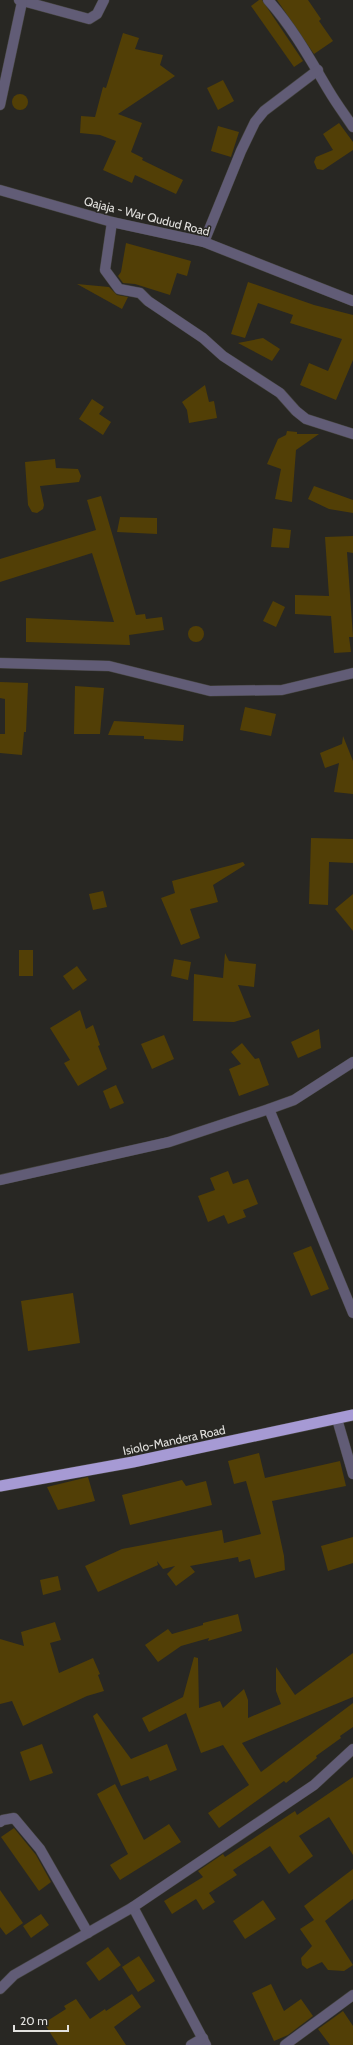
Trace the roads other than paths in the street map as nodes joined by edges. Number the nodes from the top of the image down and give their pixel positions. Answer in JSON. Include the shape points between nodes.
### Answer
{"nodes":[{"id":1,"x":104,"y":0,"type":"edge"},
{"id":2,"x":268,"y":0,"type":"edge"},
{"id":3,"x":20,"y":1,"type":"edge"},
{"id":4,"x":318,"y":70,"type":"junction"},
{"id":5,"x":0,"y":105,"type":"edge"},
{"id":6,"x":353,"y":127,"type":"edge"},
{"id":7,"x":0,"y":190,"type":"edge"},
{"id":8,"x":112,"y":222,"type":"junction"},
{"id":9,"x":204,"y":242,"type":"junction"},
{"id":10,"x":353,"y":301,"type":"edge"},
{"id":11,"x":353,"y":434,"type":"edge"},
{"id":12,"x":0,"y":663,"type":"edge"},
{"id":13,"x":353,"y":674,"type":"edge"},
{"id":14,"x":353,"y":1062,"type":"edge"},
{"id":15,"x":269,"y":1109,"type":"junction"},
{"id":16,"x":0,"y":1180,"type":"edge"},
{"id":17,"x":353,"y":1313,"type":"edge"},
{"id":18,"x":353,"y":1415,"type":"edge"},
{"id":19,"x":337,"y":1418,"type":"junction"},
{"id":20,"x":353,"y":1474,"type":"edge"},
{"id":21,"x":0,"y":1486,"type":"edge"},
{"id":22,"x":353,"y":1748,"type":"edge"},
{"id":23,"x":0,"y":1822,"type":"edge"},
{"id":24,"x":133,"y":1907,"type":"junction"},
{"id":25,"x":88,"y":1933,"type":"junction"},
{"id":26,"x":0,"y":1989,"type":"edge"},
{"id":27,"x":353,"y":1995,"type":"edge"},
{"id":28,"x":205,"y":2041,"type":"edge"},
{"id":29,"x":191,"y":2045,"type":"edge"},
{"id":30,"x":285,"y":2045,"type":"edge"}],
"edges":[{"from":1,"to":3,"type":"street","via":[[97,14],[89,19]]},
{"from":2,"to":4,"type":"street","via":[[290,27]]},
{"from":3,"to":5,"type":"street"},
{"from":4,"to":6,"type":"street","via":[[329,92]]},
{"from":4,"to":9,"type":"street","via":[[264,111],[255,122]]},
{"from":7,"to":8,"type":"street","name":"Qajaja - War Qudud Road"},
{"from":8,"to":9,"type":"street","name":"Qajaja - War Qudud Road"},
{"from":8,"to":11,"type":"street","via":[[105,270],[119,289],[140,293],[203,338],[223,356],[280,393],[306,419]]},
{"from":9,"to":10,"type":"street","name":"Qajaja - War Qudud Road"},
{"from":12,"to":13,"type":"street","via":[[109,666],[210,691],[282,690]]},
{"from":14,"to":15,"type":"street","via":[[294,1100]]},
{"from":15,"to":16,"type":"street","via":[[169,1142]]},
{"from":15,"to":17,"type":"street"},
{"from":18,"to":19,"type":"highway","name":"Isiolo-Mandera Road"},
{"from":19,"to":20,"type":"street"},
{"from":19,"to":21,"type":"highway","name":"Isiolo-Mandera Road","via":[[133,1462]]},
{"from":22,"to":24,"type":"street","via":[[314,1785]]},
{"from":23,"to":25,"type":"street","via":[[14,1818],[40,1849]]},
{"from":24,"to":25,"type":"street"},
{"from":24,"to":28,"type":"street"},
{"from":25,"to":26,"type":"street","via":[[14,1975]]},
{"from":27,"to":30,"type":"street"},
{"from":28,"to":29,"type":"street"}]}
